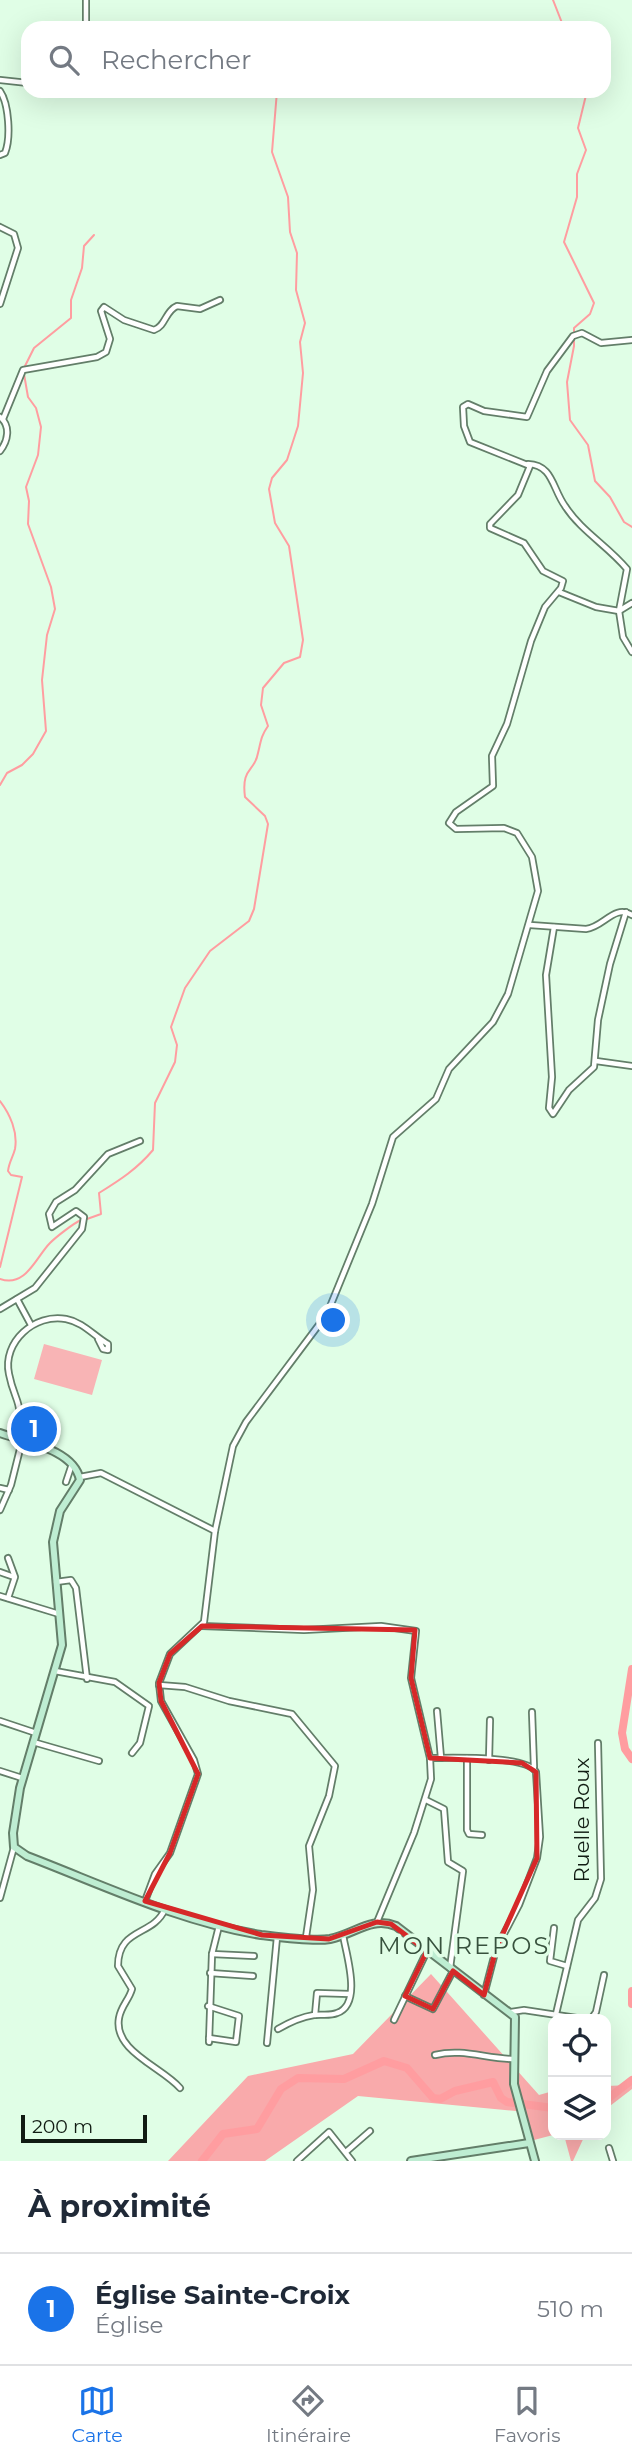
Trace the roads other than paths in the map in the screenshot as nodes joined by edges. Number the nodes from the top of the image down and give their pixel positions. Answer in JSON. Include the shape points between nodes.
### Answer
{"nodes":[{"id":1,"x":86,"y":0,"type":"edge"},
{"id":2,"x":86,"y":21,"type":"edge"},
{"id":3,"x":0,"y":79,"type":"edge"},
{"id":4,"x":21,"y":82,"type":"edge"},
{"id":5,"x":0,"y":91,"type":"edge"},
{"id":6,"x":0,"y":155,"type":"edge"},
{"id":7,"x":0,"y":228,"type":"edge"},
{"id":8,"x":220,"y":300,"type":"dead end"},
{"id":9,"x":0,"y":304,"type":"edge"},
{"id":10,"x":632,"y":340,"type":"edge"},
{"id":11,"x":1,"y":418,"type":"edge"},
{"id":12,"x":0,"y":451,"type":"edge"},
{"id":13,"x":528,"y":464,"type":"junction"},
{"id":14,"x":559,"y":592,"type":"junction"},
{"id":15,"x":632,"y":603,"type":"edge"},
{"id":16,"x":619,"y":611,"type":"junction"},
{"id":17,"x":632,"y":652,"type":"edge"},
{"id":18,"x":626,"y":912,"type":"junction"},
{"id":19,"x":632,"y":915,"type":"edge"},
{"id":20,"x":530,"y":925,"type":"junction"},
{"id":21,"x":554,"y":927,"type":"junction"},
{"id":22,"x":596,"y":1061,"type":"junction"},
{"id":23,"x":632,"y":1066,"type":"edge"},
{"id":24,"x":140,"y":1142,"type":"dead end"},
{"id":25,"x":17,"y":1299,"type":"junction"},
{"id":26,"x":0,"y":1309,"type":"edge"},
{"id":27,"x":31,"y":1325,"type":"junction"},
{"id":28,"x":98,"y":1339,"type":"dead end"},
{"id":29,"x":0,"y":1433,"type":"edge"},
{"id":30,"x":13,"y":1438,"type":"junction"},
{"id":31,"x":22,"y":1441,"type":"junction"},
{"id":32,"x":72,"y":1464,"type":"junction"},
{"id":33,"x":80,"y":1477,"type":"junction"},
{"id":34,"x":66,"y":1482,"type":"dead end"},
{"id":35,"x":0,"y":1488,"type":"edge"},
{"id":36,"x":9,"y":1490,"type":"junction"},
{"id":37,"x":0,"y":1510,"type":"edge"},
{"id":38,"x":215,"y":1531,"type":"junction"},
{"id":39,"x":8,"y":1558,"type":"dead end"},
{"id":40,"x":0,"y":1572,"type":"edge"},
{"id":41,"x":15,"y":1577,"type":"junction"},
{"id":42,"x":56,"y":1582,"type":"junction"},
{"id":43,"x":0,"y":1596,"type":"edge"},
{"id":44,"x":8,"y":1598,"type":"junction"},
{"id":45,"x":60,"y":1614,"type":"junction"},
{"id":46,"x":202,"y":1626,"type":"junction"},
{"id":47,"x":55,"y":1671,"type":"junction"},
{"id":48,"x":87,"y":1679,"type":"junction"},
{"id":49,"x":159,"y":1685,"type":"junction"},
{"id":50,"x":437,"y":1711,"type":"dead end"},
{"id":51,"x":532,"y":1712,"type":"dead end"},
{"id":52,"x":490,"y":1720,"type":"dead end"},
{"id":53,"x":0,"y":1721,"type":"edge"},
{"id":54,"x":36,"y":1733,"type":"junction"},
{"id":55,"x":33,"y":1742,"type":"junction"},
{"id":56,"x":598,"y":1742,"type":"dead end"},
{"id":57,"x":132,"y":1753,"type":"dead end"},
{"id":58,"x":430,"y":1758,"type":"junction"},
{"id":59,"x":441,"y":1758,"type":"junction"},
{"id":60,"x":467,"y":1758,"type":"junction"},
{"id":61,"x":489,"y":1760,"type":"junction"},
{"id":62,"x":99,"y":1761,"type":"dead end"},
{"id":63,"x":534,"y":1768,"type":"junction"},
{"id":64,"x":0,"y":1771,"type":"edge"},
{"id":65,"x":22,"y":1778,"type":"junction"},
{"id":66,"x":426,"y":1800,"type":"junction"},
{"id":67,"x":482,"y":1835,"type":"dead end"},
{"id":68,"x":14,"y":1847,"type":"junction"},
{"id":69,"x":0,"y":1898,"type":"edge"},
{"id":70,"x":145,"y":1901,"type":"junction"},
{"id":71,"x":165,"y":1909,"type":"junction"},
{"id":72,"x":377,"y":1922,"type":"junction"},
{"id":73,"x":219,"y":1926,"type":"junction"},
{"id":74,"x":554,"y":1928,"type":"dead end"},
{"id":75,"x":343,"y":1934,"type":"junction"},
{"id":76,"x":277,"y":1936,"type":"junction"},
{"id":77,"x":306,"y":1937,"type":"junction"},
{"id":78,"x":427,"y":1951,"type":"junction"},
{"id":79,"x":212,"y":1954,"type":"junction"},
{"id":80,"x":254,"y":1956,"type":"dead end"},
{"id":81,"x":567,"y":1966,"type":"junction"},
{"id":82,"x":452,"y":1970,"type":"junction"},
{"id":83,"x":210,"y":1973,"type":"junction"},
{"id":84,"x":604,"y":1975,"type":"dead end"},
{"id":85,"x":253,"y":1976,"type":"dead end"},
{"id":86,"x":350,"y":1994,"type":"junction"},
{"id":87,"x":484,"y":1995,"type":"junction"},
{"id":88,"x":405,"y":1996,"type":"junction"},
{"id":89,"x":208,"y":2007,"type":"junction"},
{"id":90,"x":511,"y":2012,"type":"junction"},
{"id":91,"x":556,"y":2014,"type":"joint"},
{"id":92,"x":595,"y":2014,"type":"edge"},
{"id":93,"x":315,"y":2015,"type":"junction"},
{"id":94,"x":394,"y":2020,"type":"dead end"},
{"id":95,"x":278,"y":2029,"type":"dead end"},
{"id":96,"x":267,"y":2043,"type":"dead end"},
{"id":97,"x":435,"y":2055,"type":"dead end"},
{"id":98,"x":514,"y":2059,"type":"junction"},
{"id":99,"x":180,"y":2088,"type":"dead end"},
{"id":100,"x":370,"y":2131,"type":"dead end"},
{"id":101,"x":529,"y":2143,"type":"junction"},
{"id":102,"x":609,"y":2148,"type":"dead end"},
{"id":103,"x":347,"y":2151,"type":"junction"},
{"id":104,"x":297,"y":2161,"type":"edge"},
{"id":105,"x":352,"y":2161,"type":"edge"},
{"id":106,"x":411,"y":2161,"type":"edge"},
{"id":107,"x":535,"y":2161,"type":"edge"},
{"id":108,"x":613,"y":2161,"type":"edge"}],
"edges":[{"from":1,"to":2,"type":"street"},
{"from":3,"to":4,"type":"street"},
{"from":5,"to":6,"type":"street","via":[[5,100],[8,141]]},
{"from":7,"to":9,"type":"street","via":[[14,234],[18,248]]},
{"from":8,"to":11,"type":"street","via":[[200,309],[177,306],[154,330],[104,307],[102,317],[110,339],[106,352],[23,370]]},
{"from":10,"to":13,"type":"street","via":[[601,343],[582,333],[573,336],[547,371],[527,416],[463,405],[471,442]]},
{"from":11,"to":12,"type":"street","via":[[7,441]]},
{"from":13,"to":14,"type":"street","via":[[530,470],[518,495],[490,528],[524,543],[543,571],[560,577],[563,585]]},
{"from":13,"to":16,"type":"street","via":[[547,470],[576,521],[627,569]]},
{"from":14,"to":16,"type":"street"},
{"from":14,"to":20,"type":"street","via":[[545,607],[531,641],[507,723],[492,756],[493,786],[456,812],[449,823],[456,829],[503,828],[517,833],[536,869],[538,891]]},
{"from":15,"to":16,"type":"street"},
{"from":16,"to":17,"type":"street","via":[[623,637]]},
{"from":18,"to":19,"type":"street"},
{"from":18,"to":21,"type":"street","via":[[616,912],[593,928]]},
{"from":18,"to":22,"type":"street","via":[[598,1020]]},
{"from":20,"to":21,"type":"street"},
{"from":20,"to":38,"type":"street","via":[[508,994],[493,1022],[458,1057],[436,1099],[393,1137],[372,1204],[327,1314],[239,1433],[229,1458]]},
{"from":21,"to":22,"type":"street","via":[[546,975],[552,1077],[549,1108],[554,1114]]},
{"from":22,"to":23,"type":"street"},
{"from":24,"to":25,"type":"street","via":[[108,1154],[75,1190],[54,1205],[49,1214],[52,1227],[76,1210],[83,1215],[84,1224],[30,1292]]},
{"from":25,"to":26,"type":"street"},
{"from":25,"to":27,"type":"street"},
{"from":27,"to":28,"type":"street","via":[[66,1319]]},
{"from":27,"to":30,"type":"street","via":[[9,1356],[8,1373],[20,1411]]},
{"from":29,"to":30,"type":"main road"},
{"from":30,"to":31,"type":"main road"},
{"from":31,"to":32,"type":"main road","via":[[60,1454]]},
{"from":31,"to":36,"type":"street"},
{"from":32,"to":33,"type":"main road"},
{"from":32,"to":34,"type":"street"},
{"from":33,"to":38,"type":"street","via":[[101,1473]]},
{"from":33,"to":42,"type":"main road","via":[[58,1518]]},
{"from":35,"to":36,"type":"street"},
{"from":36,"to":37,"type":"street"},
{"from":38,"to":46,"type":"street"},
{"from":39,"to":41,"type":"street"},
{"from":40,"to":41,"type":"street"},
{"from":41,"to":44,"type":"street"},
{"from":42,"to":45,"type":"main road"},
{"from":42,"to":48,"type":"street","via":[[71,1580],[76,1588]]},
{"from":43,"to":44,"type":"street"},
{"from":44,"to":45,"type":"street"},
{"from":45,"to":47,"type":"main road","via":[[62,1645]]},
{"from":46,"to":49,"type":"street","via":[[170,1654]]},
{"from":46,"to":58,"type":"street","via":[[415,1630],[411,1678]]},
{"from":47,"to":48,"type":"street"},
{"from":47,"to":54,"type":"main road"},
{"from":48,"to":57,"type":"street","via":[[115,1682],[149,1706],[140,1743]]},
{"from":49,"to":70,"type":"street","via":[[162,1701],[198,1774],[170,1853],[155,1874]]},
{"from":49,"to":77,"type":"street","via":[[185,1687],[292,1714],[335,1766],[329,1797],[309,1846],[313,1890]]},
{"from":50,"to":59,"type":"street"},
{"from":51,"to":63,"type":"street"},
{"from":52,"to":61,"type":"street"},
{"from":53,"to":54,"type":"street"},
{"from":54,"to":55,"type":"main road"},
{"from":55,"to":62,"type":"street"},
{"from":55,"to":65,"type":"main road"},
{"from":56,"to":81,"type":"street","name":"Ruelle Roux","via":[[601,1879],[595,1898],[578,1920]]},
{"from":58,"to":59,"type":"street"},
{"from":58,"to":66,"type":"street"},
{"from":59,"to":60,"type":"street"},
{"from":60,"to":61,"type":"street"},
{"from":60,"to":67,"type":"street","via":[[467,1830],[469,1835]]},
{"from":61,"to":63,"type":"street"},
{"from":63,"to":87,"type":"street","via":[[540,1837],[537,1858],[496,1948]]},
{"from":64,"to":65,"type":"street"},
{"from":65,"to":68,"type":"main road"},
{"from":66,"to":72,"type":"street"},
{"from":66,"to":82,"type":"street","via":[[444,1809],[448,1862],[463,1871]]},
{"from":68,"to":69,"type":"street"},
{"from":68,"to":70,"type":"main road"},
{"from":70,"to":71,"type":"main road"},
{"from":71,"to":73,"type":"main road"},
{"from":71,"to":99,"type":"street","via":[[155,1924],[130,1936],[121,1949],[118,1966],[132,1989],[118,2023],[126,2044]]},
{"from":72,"to":75,"type":"main road"},
{"from":72,"to":78,"type":"main road","via":[[396,1926]]},
{"from":73,"to":76,"type":"main road"},
{"from":73,"to":79,"type":"street"},
{"from":74,"to":81,"type":"street","via":[[550,1961]]},
{"from":75,"to":77,"type":"main road","via":[[329,1939]]},
{"from":75,"to":86,"type":"street"},
{"from":76,"to":77,"type":"main road"},
{"from":76,"to":96,"type":"street"},
{"from":78,"to":82,"type":"main road"},
{"from":78,"to":88,"type":"street"},
{"from":79,"to":80,"type":"street"},
{"from":79,"to":83,"type":"street"},
{"from":81,"to":91,"type":"street","name":"Ruelle Roux"},
{"from":82,"to":87,"type":"main road"},
{"from":82,"to":88,"type":"street","via":[[433,2009]]},
{"from":83,"to":85,"type":"street"},
{"from":83,"to":89,"type":"street"},
{"from":84,"to":92,"type":"street"},
{"from":86,"to":93,"type":"street","via":[[339,2013]]},
{"from":86,"to":93,"type":"street","via":[[317,1993]]},
{"from":87,"to":90,"type":"main road"},
{"from":88,"to":94,"type":"street"},
{"from":89,"to":89,"type":"street","via":[[239,2016],[236,2042],[209,2040]]},
{"from":90,"to":91,"type":"street"},
{"from":90,"to":98,"type":"main road","via":[[516,2021]]},
{"from":93,"to":95,"type":"street"},
{"from":97,"to":98,"type":"street","via":[[459,2052]]},
{"from":98,"to":101,"type":"main road","via":[[519,2109]]},
{"from":100,"to":103,"type":"street"},
{"from":101,"to":106,"type":"main road"},
{"from":101,"to":107,"type":"main road"},
{"from":102,"to":108,"type":"street"},
{"from":103,"to":104,"type":"street","via":[[329,2132]]},
{"from":103,"to":105,"type":"street"}]}
